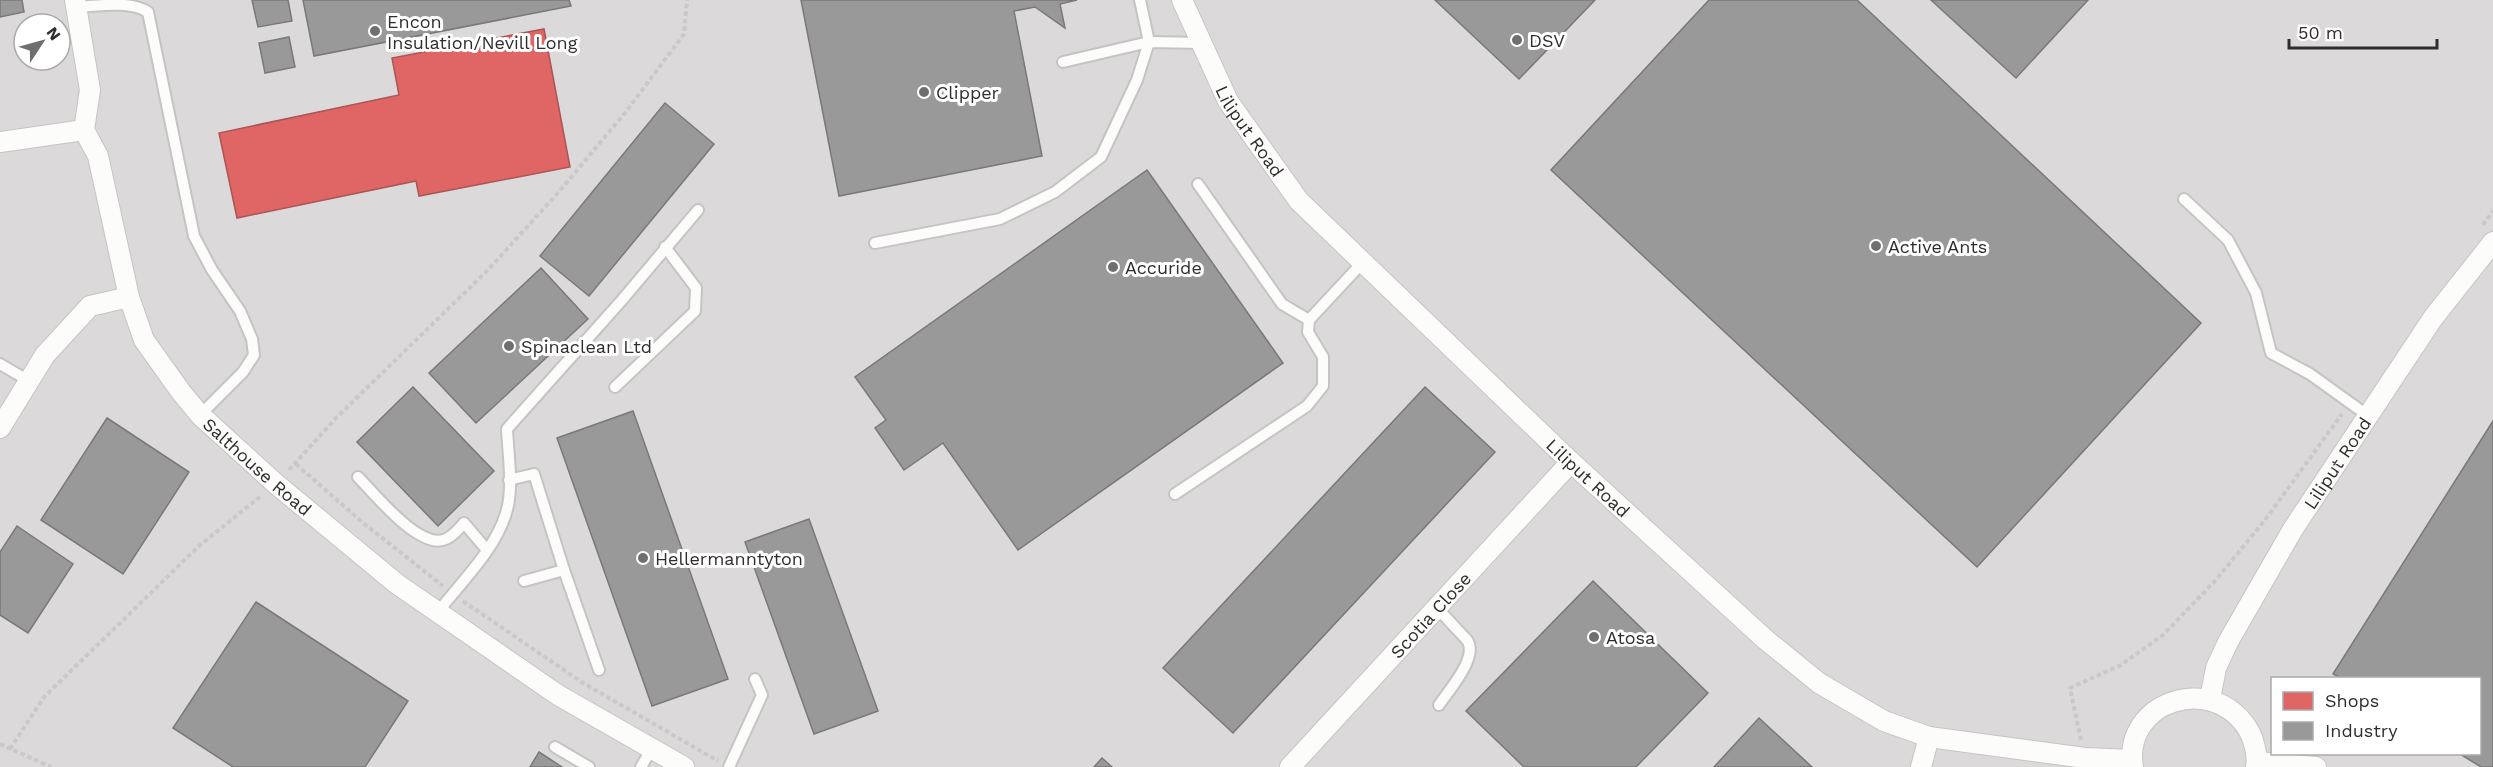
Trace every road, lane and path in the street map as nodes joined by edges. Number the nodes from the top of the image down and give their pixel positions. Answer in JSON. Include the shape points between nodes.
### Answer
{"nodes":[{"id":1,"x":687,"y":0,"type":"edge"},
{"id":2,"x":1140,"y":0,"type":"edge"},
{"id":3,"x":1182,"y":0,"type":"edge"},
{"id":4,"x":76,"y":4,"type":"edge"},
{"id":5,"x":1149,"y":42,"type":"junction"},
{"id":6,"x":1202,"y":43,"type":"junction"},
{"id":7,"x":1063,"y":62,"type":"dead end"},
{"id":8,"x":84,"y":130,"type":"junction"},
{"id":9,"x":0,"y":142,"type":"edge"},
{"id":10,"x":1198,"y":184,"type":"dead end"},
{"id":11,"x":2184,"y":199,"type":"dead end"},
{"id":12,"x":698,"y":210,"type":"dead end"},
{"id":13,"x":2493,"y":211,"type":"edge"},
{"id":14,"x":2486,"y":235,"type":"edge"},
{"id":15,"x":875,"y":243,"type":"dead end"},
{"id":16,"x":665,"y":247,"type":"junction"},
{"id":17,"x":1363,"y":262,"type":"junction"},
{"id":18,"x":129,"y":297,"type":"junction"},
{"id":19,"x":1309,"y":320,"type":"junction"},
{"id":20,"x":0,"y":364,"type":"edge"},
{"id":21,"x":28,"y":381,"type":"junction"},
{"id":22,"x":615,"y":387,"type":"dead end"},
{"id":23,"x":2350,"y":402,"type":"junction"},
{"id":24,"x":2360,"y":410,"type":"dead end"},
{"id":25,"x":200,"y":415,"type":"junction"},
{"id":26,"x":0,"y":428,"type":"edge"},
{"id":27,"x":1571,"y":462,"type":"junction"},
{"id":28,"x":358,"y":477,"type":"dead end"},
{"id":29,"x":509,"y":480,"type":"junction"},
{"id":30,"x":264,"y":493,"type":"dead end"},
{"id":31,"x":1175,"y":494,"type":"dead end"},
{"id":32,"x":487,"y":550,"type":"junction"},
{"id":33,"x":564,"y":570,"type":"junction"},
{"id":34,"x":524,"y":581,"type":"dead end"},
{"id":35,"x":453,"y":594,"type":"junction"},
{"id":36,"x":1437,"y":608,"type":"junction"},
{"id":37,"x":438,"y":612,"type":"junction"},
{"id":38,"x":599,"y":670,"type":"dead end"},
{"id":39,"x":755,"y":679,"type":"dead end"},
{"id":40,"x":2210,"y":699,"type":"junction"},
{"id":41,"x":1438,"y":705,"type":"dead end"},
{"id":42,"x":1929,"y":737,"type":"junction"},
{"id":43,"x":0,"y":744,"type":"edge"},
{"id":44,"x":555,"y":747,"type":"dead end"},
{"id":45,"x":10,"y":749,"type":"junction"},
{"id":46,"x":651,"y":750,"type":"junction"},
{"id":47,"x":2085,"y":758,"type":"junction"},
{"id":48,"x":2132,"y":764,"type":"edge"},
{"id":49,"x":724,"y":765,"type":"edge"},
{"id":50,"x":2256,"y":765,"type":"edge"},
{"id":51,"x":1292,"y":766,"type":"edge"},
{"id":52,"x":51,"y":767,"type":"edge"},
{"id":53,"x":588,"y":767,"type":"edge"},
{"id":54,"x":641,"y":767,"type":"edge"},
{"id":55,"x":684,"y":767,"type":"edge"},
{"id":56,"x":1922,"y":767,"type":"edge"},
{"id":57,"x":2316,"y":767,"type":"edge"}],
"edges":[{"from":1,"to":35,"type":"path","via":[[684,34],[557,194],[488,270],[336,418],[296,464]]},
{"from":2,"to":5,"type":"lane"},
{"from":3,"to":6,"type":"street","name":"Liliput Road"},
{"from":4,"to":8,"type":"street","via":[[90,90]]},
{"from":4,"to":25,"type":"lane","via":[[122,3],[140,6],[148,12],[194,236],[240,311],[252,339],[254,355],[243,372]]},
{"from":5,"to":6,"type":"lane"},
{"from":5,"to":7,"type":"lane"},
{"from":5,"to":15,"type":"lane","via":[[1137,80],[1101,157],[1055,192],[1000,219]]},
{"from":6,"to":17,"type":"street","name":"Liliput Road","via":[[1228,101],[1299,201]]},
{"from":8,"to":9,"type":"street"},
{"from":8,"to":18,"type":"street","name":"Salthouse Road","via":[[98,156]]},
{"from":10,"to":19,"type":"lane","via":[[1282,304]]},
{"from":11,"to":23,"type":"lane","via":[[2228,240],[2256,293],[2271,353]]},
{"from":12,"to":16,"type":"lane"},
{"from":13,"to":14,"type":"path"},
{"from":14,"to":40,"type":"street","name":"Liliput Road","via":[[2293,529],[2228,642],[2216,668]]},
{"from":16,"to":22,"type":"lane","via":[[696,288],[695,312]]},
{"from":16,"to":29,"type":"lane","via":[[507,429]]},
{"from":17,"to":19,"type":"lane"},
{"from":17,"to":27,"type":"street","name":"Liliput Road"},
{"from":18,"to":21,"type":"street","via":[[90,306],[45,355]]},
{"from":18,"to":25,"type":"street","name":"Salthouse Road","via":[[144,340]]},
{"from":19,"to":31,"type":"lane","via":[[1308,333],[1323,357],[1323,386],[1290,419]]},
{"from":20,"to":21,"type":"lane"},
{"from":21,"to":26,"type":"street"},
{"from":23,"to":24,"type":"lane"},
{"from":23,"to":47,"type":"path","via":[[2265,520],[2171,627],[2121,665],[2070,688]]},
{"from":25,"to":37,"type":"street","name":"Salthouse Road","via":[[315,518]]},
{"from":27,"to":36,"type":"street","name":"Scotia Close"},
{"from":27,"to":42,"type":"street","name":"Liliput Road","via":[[1766,640],[1819,683],[1884,721]]},
{"from":28,"to":32,"type":"lane","via":[[421,537],[446,540],[464,523]]},
{"from":29,"to":32,"type":"lane","via":[[507,511]]},
{"from":29,"to":33,"type":"lane","via":[[534,474]]},
{"from":30,"to":45,"type":"path","via":[[199,546],[44,697]]},
{"from":32,"to":35,"type":"lane"},
{"from":33,"to":34,"type":"lane"},
{"from":33,"to":38,"type":"lane"},
{"from":35,"to":37,"type":"lane"},
{"from":35,"to":49,"type":"path","via":[[583,683]]},
{"from":36,"to":41,"type":"lane","via":[[1470,645],[1467,663]]},
{"from":36,"to":51,"type":"street","name":"Scotia Close"},
{"from":37,"to":46,"type":"street","name":"Salthouse Road","via":[[558,695]]},
{"from":39,"to":49,"type":"lane","via":[[762,695]]},
{"from":40,"to":48,"type":"street","via":[[2172,701],[2156,711],[2134,741]]},
{"from":40,"to":50,"type":"street","via":[[2228,707],[2242,720],[2252,737]]},
{"from":42,"to":47,"type":"street","name":"Liliput Road"},
{"from":42,"to":56,"type":"street"},
{"from":43,"to":45,"type":"path"},
{"from":44,"to":53,"type":"lane"},
{"from":45,"to":52,"type":"path"},
{"from":46,"to":54,"type":"lane"},
{"from":46,"to":55,"type":"street","name":"Salthouse Road"},
{"from":47,"to":48,"type":"street","name":"Liliput Road"},
{"from":50,"to":57,"type":"street"}]}
